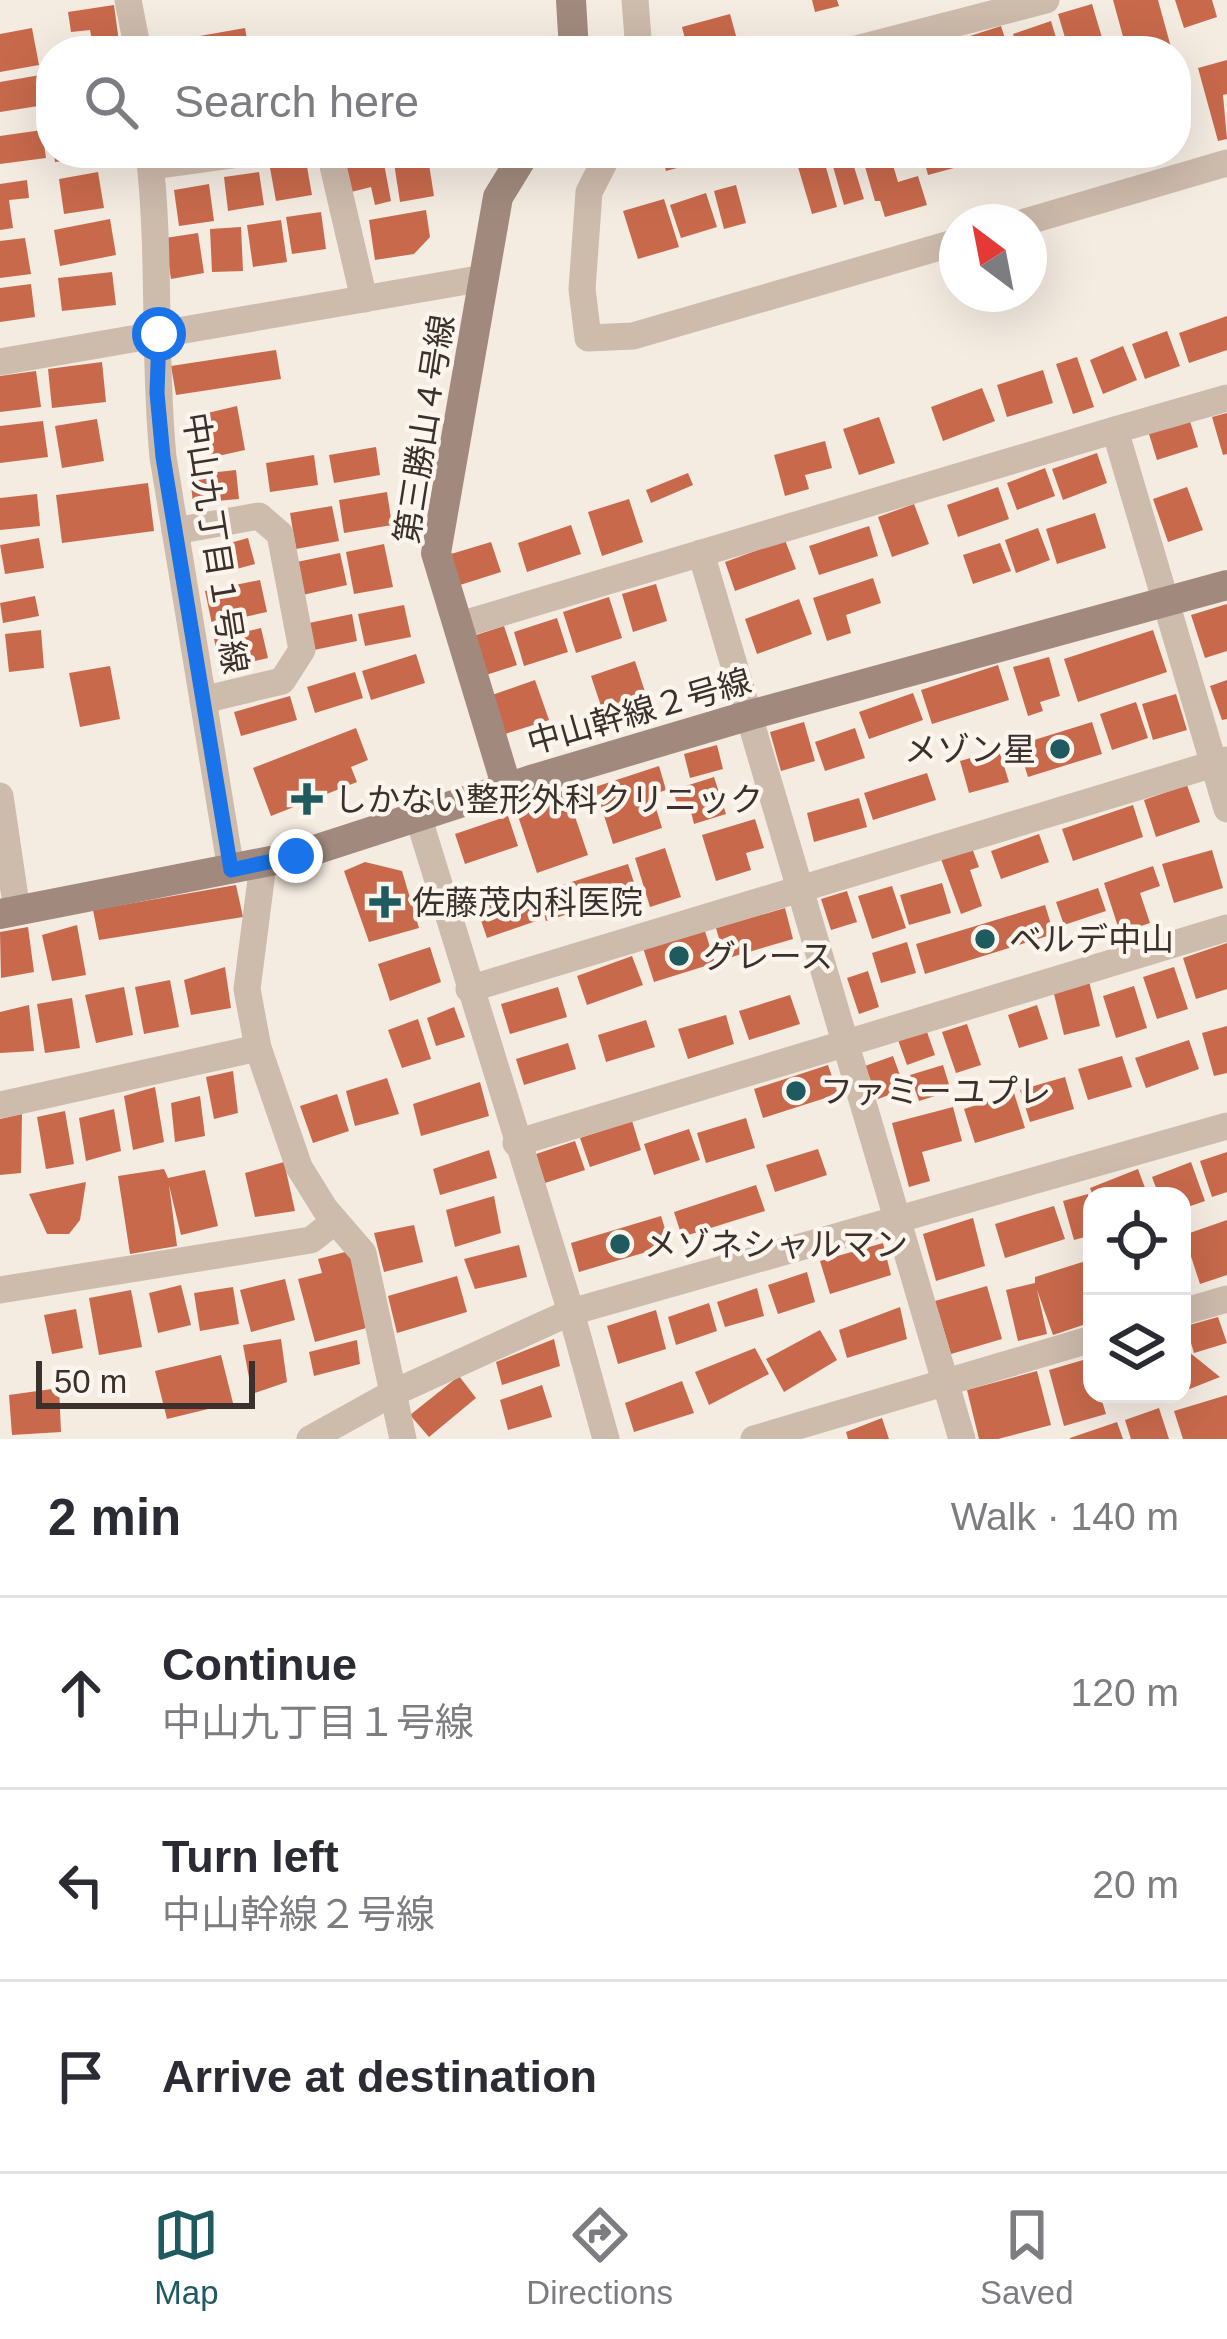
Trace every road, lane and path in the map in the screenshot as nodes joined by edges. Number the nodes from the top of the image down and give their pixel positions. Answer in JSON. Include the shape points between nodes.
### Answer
{"nodes":[{"id":1,"x":128,"y":0,"type":"edge"},
{"id":2,"x":571,"y":0,"type":"edge"},
{"id":3,"x":635,"y":0,"type":"edge"},
{"id":4,"x":1046,"y":0,"type":"edge"},
{"id":5,"x":135,"y":36,"type":"edge"},
{"id":6,"x":573,"y":36,"type":"edge"},
{"id":7,"x":638,"y":36,"type":"edge"},
{"id":8,"x":906,"y":36,"type":"edge"},
{"id":9,"x":1227,"y":163,"type":"edge"},
{"id":10,"x":150,"y":168,"type":"edge"},
{"id":11,"x":333,"y":168,"type":"edge"},
{"id":12,"x":516,"y":168,"type":"edge"},
{"id":13,"x":601,"y":168,"type":"edge"},
{"id":14,"x":1047,"y":215,"type":"edge"},
{"id":15,"x":939,"y":247,"type":"edge"},
{"id":16,"x":484,"y":278,"type":"junction"},
{"id":17,"x":364,"y":298,"type":"junction"},
{"id":18,"x":159,"y":334,"type":"junction"},
{"id":19,"x":0,"y":362,"type":"edge"},
{"id":20,"x":1227,"y":398,"type":"edge"},
{"id":21,"x":1115,"y":430,"type":"junction"},
{"id":22,"x":176,"y":531,"type":"junction"},
{"id":23,"x":701,"y":553,"type":"junction"},
{"id":24,"x":1227,"y":585,"type":"edge"},
{"id":25,"x":1165,"y":604,"type":"junction"},
{"id":26,"x":460,"y":625,"type":"junction"},
{"id":27,"x":203,"y":700,"type":"junction"},
{"id":28,"x":750,"y":715,"type":"junction"},
{"id":29,"x":1220,"y":762,"type":"edge"},
{"id":30,"x":508,"y":788,"type":"junction"},
{"id":31,"x":0,"y":796,"type":"edge"},
{"id":32,"x":1227,"y":809,"type":"edge"},
{"id":33,"x":418,"y":816,"type":"junction"},
{"id":34,"x":262,"y":864,"type":"junction"},
{"id":35,"x":231,"y":870,"type":"junction"},
{"id":36,"x":801,"y":891,"type":"junction"},
{"id":37,"x":8,"y":912,"type":"edge"},
{"id":38,"x":1227,"y":928,"type":"edge"},
{"id":39,"x":469,"y":989,"type":"junction"},
{"id":40,"x":846,"y":1046,"type":"junction"},
{"id":41,"x":258,"y":1048,"type":"junction"},
{"id":42,"x":0,"y":1105,"type":"edge"},
{"id":43,"x":1227,"y":1126,"type":"edge"},
{"id":44,"x":516,"y":1143,"type":"junction"},
{"id":45,"x":335,"y":1221,"type":"junction"},
{"id":46,"x":897,"y":1222,"type":"junction"},
{"id":47,"x":0,"y":1290,"type":"edge"},
{"id":48,"x":1227,"y":1299,"type":"edge"},
{"id":49,"x":1191,"y":1309,"type":"edge"},
{"id":50,"x":571,"y":1312,"type":"junction"},
{"id":51,"x":1083,"y":1342,"type":"edge"},
{"id":52,"x":944,"y":1382,"type":"junction"},
{"id":53,"x":391,"y":1394,"type":"junction"},
{"id":54,"x":310,"y":1439,"type":"edge"},
{"id":55,"x":403,"y":1439,"type":"edge"},
{"id":56,"x":606,"y":1439,"type":"edge"},
{"id":57,"x":754,"y":1439,"type":"edge"},
{"id":58,"x":962,"y":1439,"type":"edge"}],
"edges":[{"from":1,"to":5,"type":"street"},
{"from":2,"to":6,"type":"street"},
{"from":3,"to":7,"type":"street"},
{"from":4,"to":8,"type":"street"},
{"from":9,"to":14,"type":"street"},
{"from":10,"to":18,"type":"street","name":"中山九丁目１号線"},
{"from":11,"to":17,"type":"street"},
{"from":12,"to":16,"type":"street","name":"第三勝山４号線","via":[[498,196]]},
{"from":13,"to":15,"type":"street","via":[[589,192],[582,289],[588,338],[633,336]]},
{"from":16,"to":17,"type":"street"},
{"from":16,"to":26,"type":"street","name":"第三勝山４号線","via":[[436,554]]},
{"from":17,"to":18,"type":"street"},
{"from":18,"to":19,"type":"street"},
{"from":18,"to":22,"type":"street","name":"中山九丁目１号線","via":[[157,393]]},
{"from":20,"to":21,"type":"street"},
{"from":21,"to":23,"type":"street"},
{"from":21,"to":25,"type":"street"},
{"from":22,"to":27,"type":"street","name":"中山九丁目１号線"},
{"from":22,"to":27,"type":"street","via":[[259,516],[280,534],[302,650],[282,682]]},
{"from":23,"to":26,"type":"street"},
{"from":23,"to":28,"type":"street"},
{"from":24,"to":25,"type":"street","name":"中山幹線２号線"},
{"from":25,"to":28,"type":"street","name":"中山幹線２号線"},
{"from":25,"to":29,"type":"street"},
{"from":26,"to":30,"type":"street","name":"第三勝山４号線"},
{"from":27,"to":35,"type":"street","name":"中山九丁目１号線"},
{"from":28,"to":30,"type":"street","name":"中山幹線２号線"},
{"from":28,"to":36,"type":"street"},
{"from":29,"to":32,"type":"street"},
{"from":29,"to":36,"type":"street"},
{"from":30,"to":33,"type":"street","name":"中山幹線２号線"},
{"from":31,"to":37,"type":"street"},
{"from":33,"to":34,"type":"street","name":"中山幹線２号線"},
{"from":33,"to":39,"type":"street"},
{"from":34,"to":35,"type":"street","name":"中山幹線２号線"},
{"from":34,"to":41,"type":"street","via":[[247,989]]},
{"from":35,"to":37,"type":"street","name":"中山幹線２号線"},
{"from":36,"to":39,"type":"street"},
{"from":36,"to":40,"type":"street"},
{"from":38,"to":40,"type":"street"},
{"from":39,"to":44,"type":"street"},
{"from":40,"to":44,"type":"street"},
{"from":40,"to":46,"type":"street"},
{"from":41,"to":42,"type":"street"},
{"from":41,"to":45,"type":"street","via":[[299,1167]]},
{"from":43,"to":46,"type":"street"},
{"from":44,"to":50,"type":"street"},
{"from":45,"to":47,"type":"street","via":[[310,1240]]},
{"from":45,"to":53,"type":"street","via":[[363,1253]]},
{"from":46,"to":50,"type":"street"},
{"from":46,"to":52,"type":"street"},
{"from":48,"to":49,"type":"street"},
{"from":50,"to":53,"type":"street"},
{"from":50,"to":56,"type":"street"},
{"from":51,"to":52,"type":"street"},
{"from":52,"to":57,"type":"street"},
{"from":52,"to":58,"type":"street"},
{"from":53,"to":54,"type":"street"},
{"from":53,"to":55,"type":"street"}]}
